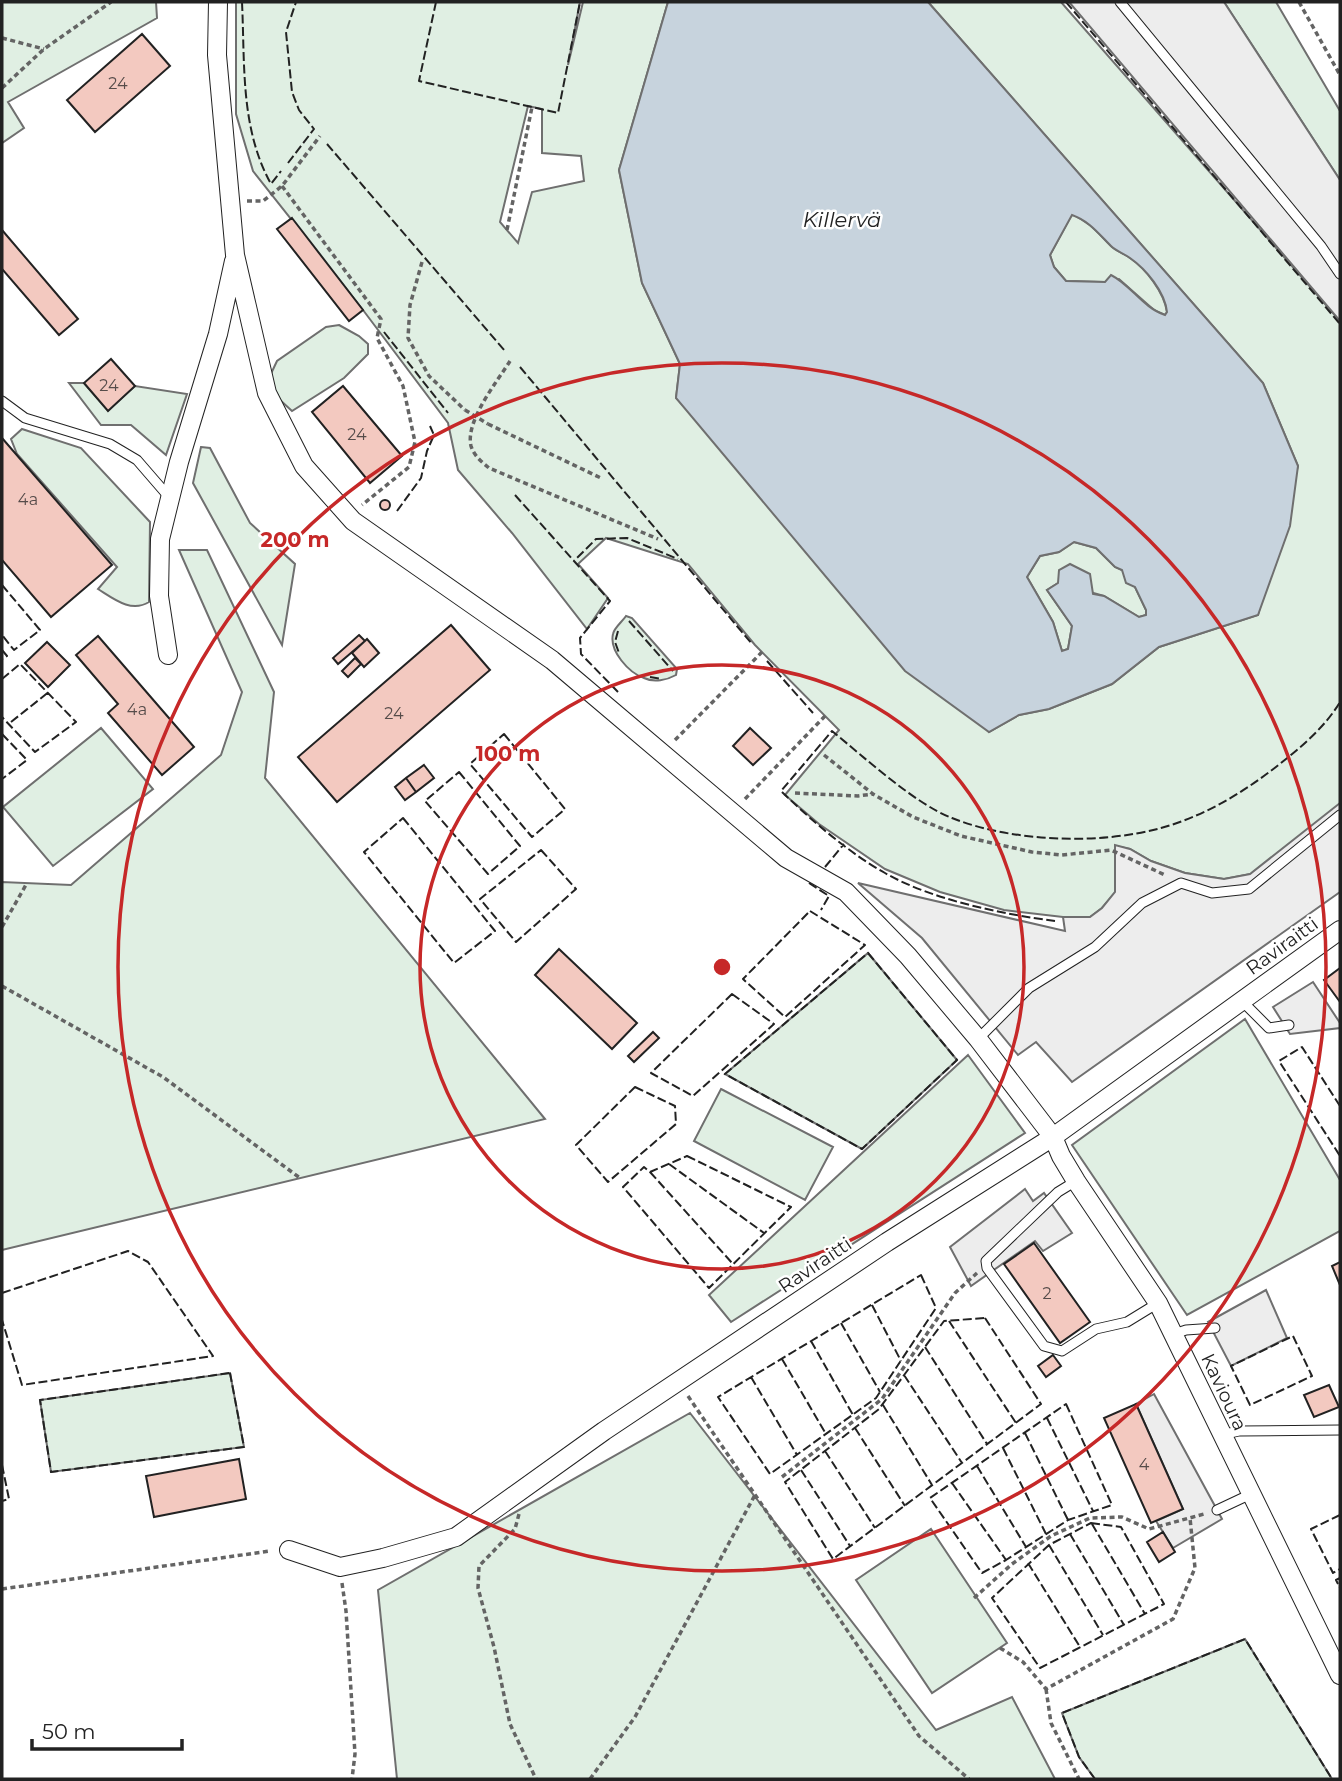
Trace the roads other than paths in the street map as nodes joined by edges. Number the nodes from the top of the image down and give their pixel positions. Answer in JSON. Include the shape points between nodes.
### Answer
{"nodes":[{"id":1,"x":218,"y":2,"type":"edge"},
{"id":2,"x":1120,"y":2,"type":"edge"},
{"id":3,"x":235,"y":255,"type":"junction"},
{"id":4,"x":1340,"y":274,"type":"edge"},
{"id":5,"x":2,"y":401,"type":"edge"},
{"id":6,"x":170,"y":497,"type":"junction"},
{"id":7,"x":168,"y":655,"type":"dead end"},
{"id":8,"x":1340,"y":815,"type":"edge"},
{"id":9,"x":1340,"y":930,"type":"edge"},
{"id":10,"x":1242,"y":1001,"type":"junction"},
{"id":11,"x":1289,"y":1025,"type":"dead end"},
{"id":12,"x":978,"y":1039,"type":"junction"},
{"id":13,"x":1053,"y":1137,"type":"junction"},
{"id":14,"x":1076,"y":1181,"type":"junction"},
{"id":15,"x":1158,"y":1303,"type":"junction"},
{"id":16,"x":1215,"y":1328,"type":"dead end"},
{"id":17,"x":1174,"y":1334,"type":"junction"},
{"id":18,"x":1340,"y":1430,"type":"edge"},
{"id":19,"x":1221,"y":1435,"type":"junction"},
{"id":20,"x":1251,"y":1494,"type":"junction"},
{"id":21,"x":1217,"y":1510,"type":"road end"},
{"id":22,"x":289,"y":1550,"type":"road end"},
{"id":23,"x":1340,"y":1675,"type":"edge"}],
"edges":[{"from":1,"to":3,"type":"street","via":[[217,55]]},
{"from":2,"to":4,"type":"lane"},
{"from":3,"to":6,"type":"street","via":[[218,334]]},
{"from":3,"to":12,"type":"street","name":"Kavioura","via":[[267,393],[304,466],[353,521],[552,660],[786,858],[846,892]]},
{"from":5,"to":6,"type":"lane","via":[[25,418],[110,444],[137,460]]},
{"from":6,"to":7,"type":"street","via":[[160,539],[159,573]]},
{"from":8,"to":12,"type":"lane","via":[[1249,889],[1212,893],[1181,883],[1142,903],[1095,947],[1029,988]]},
{"from":9,"to":10,"type":"street","name":"Raviraitti"},
{"from":10,"to":11,"type":"lane","via":[[1269,1028]]},
{"from":10,"to":13,"type":"street","name":"Raviraitti"},
{"from":12,"to":13,"type":"street","name":"Kavioura"},
{"from":13,"to":14,"type":"street","name":"Kavioura"},
{"from":13,"to":22,"type":"street","name":"Raviraitti","via":[[604,1430],[456,1537],[340,1567]]},
{"from":14,"to":15,"type":"street","name":"Kavioura"},
{"from":14,"to":15,"type":"lane","via":[[1058,1192],[986,1261],[987,1268],[1044,1346],[1062,1351],[1097,1329],[1127,1322]]},
{"from":15,"to":17,"type":"street","name":"Kavioura"},
{"from":16,"to":17,"type":"lane"},
{"from":17,"to":19,"type":"street","name":"Kavioura"},
{"from":18,"to":19,"type":"lane"},
{"from":19,"to":20,"type":"street","name":"Kavioura"},
{"from":20,"to":21,"type":"lane"},
{"from":20,"to":23,"type":"street","name":"Kavioura"}]}
